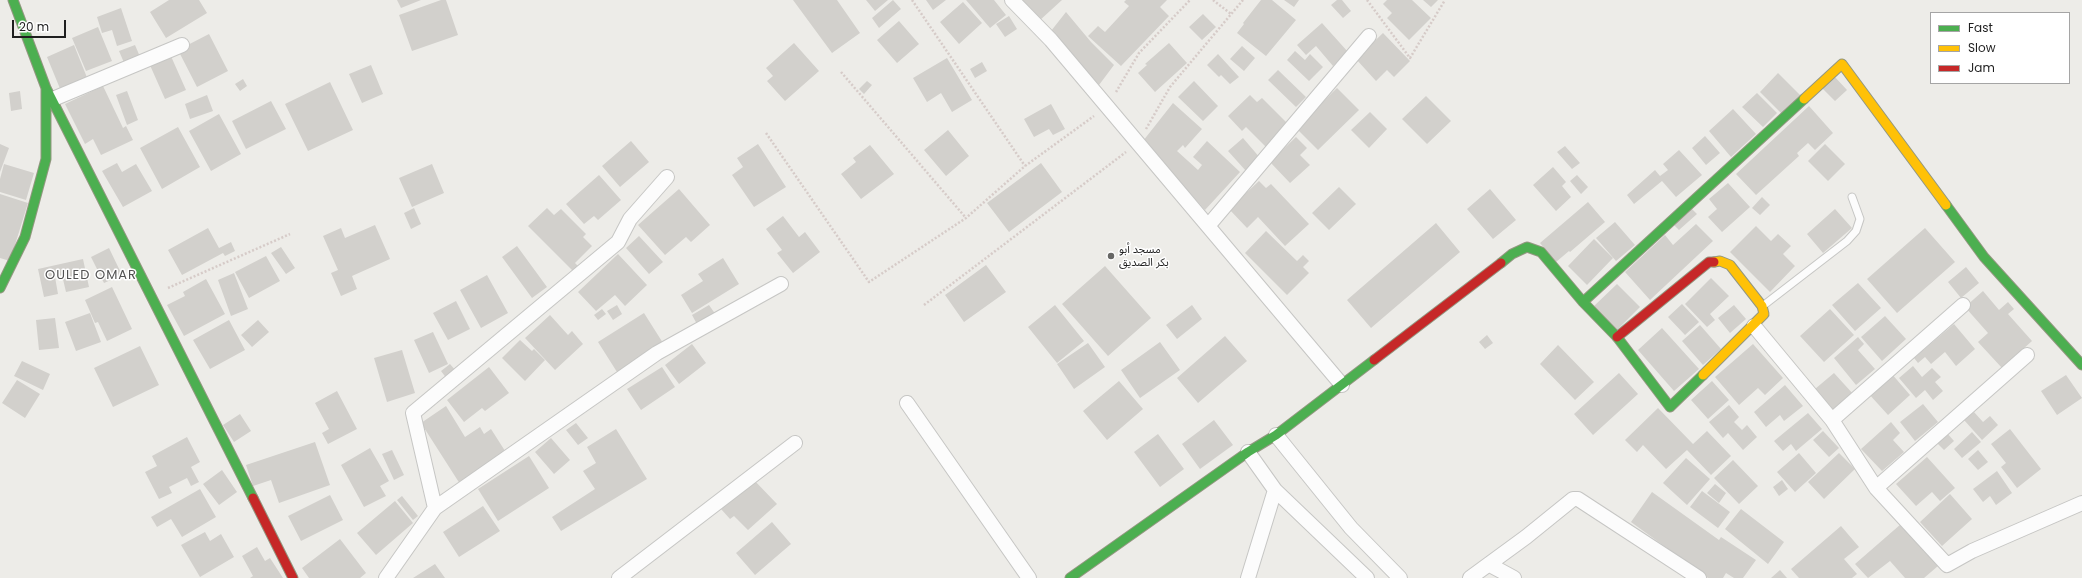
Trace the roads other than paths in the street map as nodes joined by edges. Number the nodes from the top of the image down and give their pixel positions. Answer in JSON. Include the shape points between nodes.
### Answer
{"nodes":[{"id":1,"x":13,"y":0,"type":"edge"},
{"id":2,"x":1012,"y":0,"type":"edge"},
{"id":3,"x":1369,"y":36,"type":"dead end"},
{"id":4,"x":182,"y":46,"type":"dead end"},
{"id":5,"x":50,"y":93,"type":"junction"},
{"id":6,"x":667,"y":177,"type":"dead end"},
{"id":7,"x":1852,"y":197,"type":"dead end"},
{"id":8,"x":1208,"y":226,"type":"junction"},
{"id":9,"x":781,"y":284,"type":"dead end"},
{"id":10,"x":0,"y":286,"type":"edge"},
{"id":11,"x":1583,"y":302,"type":"junction"},
{"id":12,"x":1963,"y":305,"type":"dead end"},
{"id":13,"x":1762,"y":306,"type":"junction"},
{"id":14,"x":1754,"y":326,"type":"junction"},
{"id":15,"x":1617,"y":337,"type":"junction"},
{"id":16,"x":2027,"y":355,"type":"dead end"},
{"id":17,"x":2082,"y":365,"type":"edge"},
{"id":18,"x":1342,"y":385,"type":"junction"},
{"id":19,"x":907,"y":403,"type":"dead end"},
{"id":20,"x":1832,"y":420,"type":"junction"},
{"id":21,"x":1276,"y":435,"type":"junction"},
{"id":22,"x":795,"y":443,"type":"dead end"},
{"id":23,"x":1248,"y":452,"type":"junction"},
{"id":24,"x":1876,"y":488,"type":"junction"},
{"id":25,"x":1276,"y":490,"type":"junction"},
{"id":26,"x":2082,"y":503,"type":"edge"},
{"id":27,"x":435,"y":508,"type":"junction"},
{"id":28,"x":1490,"y":565,"type":"junction"},
{"id":29,"x":293,"y":578,"type":"edge"},
{"id":30,"x":386,"y":578,"type":"edge"},
{"id":31,"x":619,"y":578,"type":"edge"},
{"id":32,"x":1029,"y":578,"type":"edge"},
{"id":33,"x":1070,"y":578,"type":"edge"},
{"id":34,"x":1248,"y":578,"type":"edge"},
{"id":35,"x":1367,"y":578,"type":"edge"},
{"id":36,"x":1400,"y":578,"type":"edge"},
{"id":37,"x":1470,"y":578,"type":"edge"},
{"id":38,"x":1514,"y":578,"type":"edge"},
{"id":39,"x":1699,"y":578,"type":"edge"}],
"edges":[{"from":1,"to":5,"type":"street"},
{"from":2,"to":8,"type":"street","via":[[1051,40]]},
{"from":3,"to":8,"type":"street"},
{"from":4,"to":5,"type":"street"},
{"from":5,"to":10,"type":"street","via":[[46,159],[25,237]]},
{"from":5,"to":29,"type":"street"},
{"from":6,"to":27,"type":"street","via":[[630,219],[618,242],[413,413]]},
{"from":7,"to":13,"type":"lane","via":[[1860,219],[1856,231],[1847,241]]},
{"from":8,"to":18,"type":"street"},
{"from":9,"to":27,"type":"street","via":[[657,353]]},
{"from":11,"to":15,"type":"street"},
{"from":11,"to":17,"type":"street","via":[[1842,64],[1984,257]]},
{"from":11,"to":18,"type":"street","via":[[1541,252],[1527,247],[1512,254]]},
{"from":12,"to":20,"type":"street"},
{"from":13,"to":14,"type":"street","via":[[1764,314]]},
{"from":13,"to":15,"type":"street","via":[[1730,265],[1720,261],[1709,262]]},
{"from":14,"to":15,"type":"street","via":[[1670,407]]},
{"from":14,"to":20,"type":"street"},
{"from":16,"to":24,"type":"street"},
{"from":18,"to":21,"type":"street"},
{"from":19,"to":32,"type":"street"},
{"from":20,"to":24,"type":"street"},
{"from":21,"to":23,"type":"street"},
{"from":21,"to":36,"type":"street","via":[[1351,528]]},
{"from":22,"to":31,"type":"street"},
{"from":23,"to":25,"type":"street"},
{"from":23,"to":33,"type":"street"},
{"from":24,"to":26,"type":"street","via":[[1947,565],[1972,551]]},
{"from":25,"to":34,"type":"street"},
{"from":25,"to":35,"type":"street"},
{"from":27,"to":30,"type":"street"},
{"from":28,"to":37,"type":"street"},
{"from":28,"to":38,"type":"street"},
{"from":28,"to":39,"type":"street","via":[[1573,499],[1578,499]]}]}
